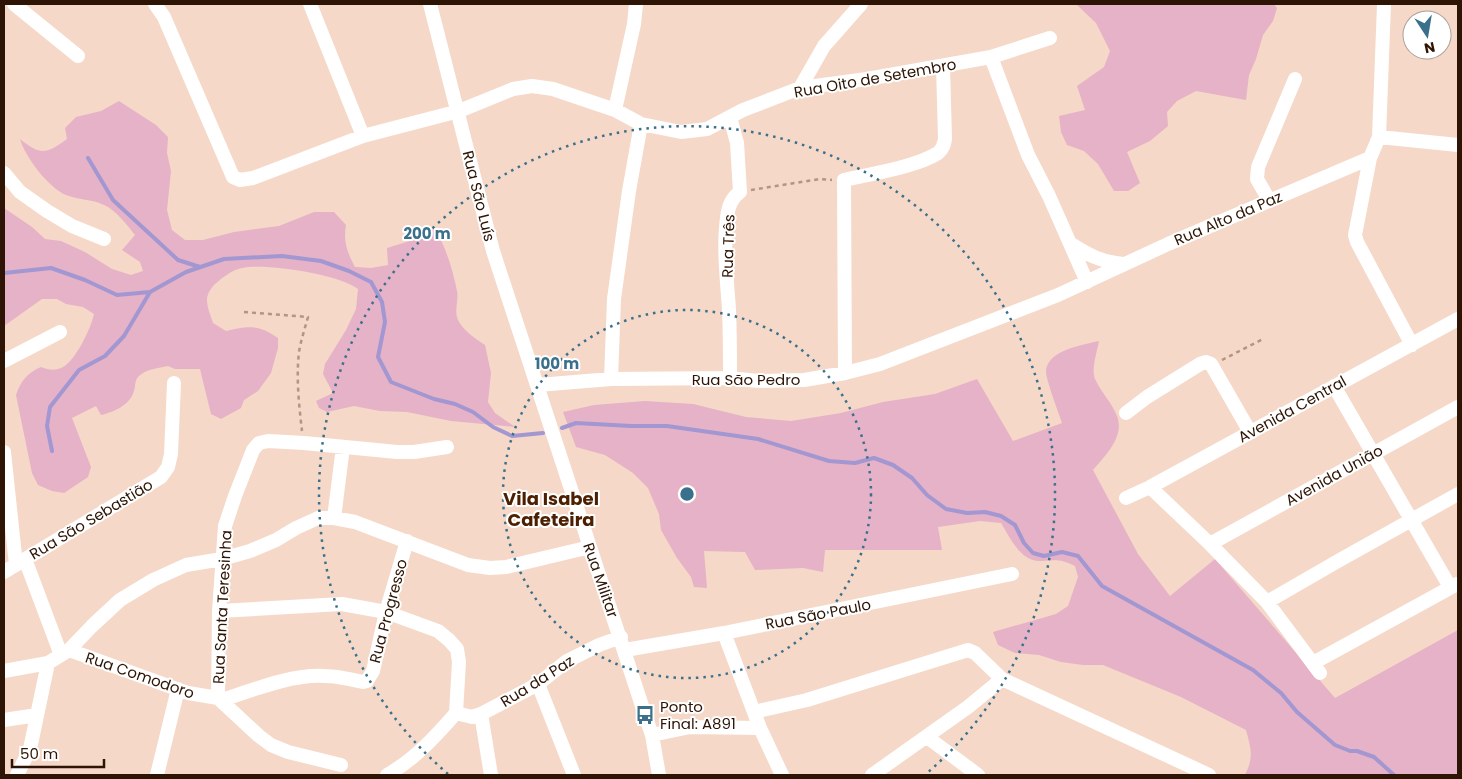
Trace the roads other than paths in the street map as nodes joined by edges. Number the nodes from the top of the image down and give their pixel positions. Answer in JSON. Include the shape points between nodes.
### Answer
{"nodes":[{"id":1,"x":14,"y":4,"type":"edge"},
{"id":2,"x":155,"y":4,"type":"edge"},
{"id":3,"x":310,"y":4,"type":"edge"},
{"id":4,"x":430,"y":4,"type":"edge"},
{"id":5,"x":636,"y":4,"type":"edge"},
{"id":6,"x":861,"y":4,"type":"edge"},
{"id":7,"x":1383,"y":4,"type":"edge"},
{"id":8,"x":1050,"y":38,"type":"dead end"},
{"id":9,"x":78,"y":56,"type":"dead end"},
{"id":10,"x":990,"y":57,"type":"junction"},
{"id":11,"x":943,"y":66,"type":"junction"},
{"id":12,"x":1295,"y":79,"type":"dead end"},
{"id":13,"x":800,"y":88,"type":"junction"},
{"id":14,"x":615,"y":110,"type":"junction"},
{"id":15,"x":459,"y":111,"type":"junction"},
{"id":16,"x":730,"y":117,"type":"junction"},
{"id":17,"x":641,"y":124,"type":"junction"},
{"id":18,"x":363,"y":136,"type":"junction"},
{"id":19,"x":1379,"y":137,"type":"junction"},
{"id":20,"x":1458,"y":144,"type":"edge"},
{"id":21,"x":1370,"y":158,"type":"junction"},
{"id":22,"x":4,"y":173,"type":"edge"},
{"id":23,"x":1269,"y":200,"type":"junction"},
{"id":24,"x":104,"y":239,"type":"dead end"},
{"id":25,"x":1071,"y":244,"type":"junction"},
{"id":26,"x":1100,"y":260,"type":"junction"},
{"id":27,"x":1124,"y":264,"type":"junction"},
{"id":28,"x":1103,"y":274,"type":"junction"},
{"id":29,"x":1087,"y":282,"type":"junction"},
{"id":30,"x":1458,"y":319,"type":"edge"},
{"id":31,"x":60,"y":332,"type":"dead end"},
{"id":32,"x":1412,"y":345,"type":"junction"},
{"id":33,"x":4,"y":361,"type":"edge"},
{"id":34,"x":845,"y":374,"type":"junction"},
{"id":35,"x":730,"y":378,"type":"junction"},
{"id":36,"x":611,"y":380,"type":"junction"},
{"id":37,"x":174,"y":383,"type":"dead end"},
{"id":38,"x":538,"y":385,"type":"junction"},
{"id":39,"x":1334,"y":386,"type":"junction"},
{"id":40,"x":1458,"y":407,"type":"edge"},
{"id":41,"x":1126,"y":413,"type":"dead end"},
{"id":42,"x":1250,"y":432,"type":"junction"},
{"id":43,"x":447,"y":446,"type":"dead end"},
{"id":44,"x":343,"y":447,"type":"junction"},
{"id":45,"x":4,"y":452,"type":"edge"},
{"id":46,"x":1373,"y":453,"type":"junction"},
{"id":47,"x":1150,"y":487,"type":"junction"},
{"id":48,"x":1458,"y":494,"type":"edge"},
{"id":49,"x":1126,"y":498,"type":"dead end"},
{"id":50,"x":334,"y":518,"type":"junction"},
{"id":51,"x":1411,"y":520,"type":"junction"},
{"id":52,"x":407,"y":541,"type":"junction"},
{"id":53,"x":1210,"y":544,"type":"junction"},
{"id":54,"x":590,"y":547,"type":"junction"},
{"id":55,"x":222,"y":559,"type":"junction"},
{"id":56,"x":15,"y":566,"type":"edge"},
{"id":57,"x":1012,"y":574,"type":"dead end"},
{"id":58,"x":1454,"y":585,"type":"edge"},
{"id":59,"x":1267,"y":602,"type":"junction"},
{"id":60,"x":219,"y":611,"type":"junction"},
{"id":61,"x":386,"y":612,"type":"junction"},
{"id":62,"x":724,"y":632,"type":"junction"},
{"id":63,"x":623,"y":644,"type":"junction"},
{"id":64,"x":65,"y":653,"type":"junction"},
{"id":65,"x":48,"y":663,"type":"junction"},
{"id":66,"x":4,"y":671,"type":"edge"},
{"id":67,"x":1002,"y":679,"type":"junction"},
{"id":68,"x":538,"y":684,"type":"junction"},
{"id":69,"x":178,"y":689,"type":"junction"},
{"id":70,"x":220,"y":699,"type":"junction"},
{"id":71,"x":754,"y":712,"type":"junction"},
{"id":72,"x":456,"y":713,"type":"junction"},
{"id":73,"x":481,"y":714,"type":"junction"},
{"id":74,"x":37,"y":715,"type":"junction"},
{"id":75,"x":4,"y":720,"type":"edge"},
{"id":76,"x":760,"y":728,"type":"junction"},
{"id":77,"x":652,"y":735,"type":"junction"},
{"id":78,"x":927,"y":737,"type":"junction"},
{"id":79,"x":341,"y":765,"type":"dead end"},
{"id":80,"x":879,"y":774,"type":"edge"},
{"id":81,"x":17,"y":775,"type":"edge"},
{"id":82,"x":157,"y":775,"type":"edge"},
{"id":83,"x":387,"y":775,"type":"edge"},
{"id":84,"x":490,"y":775,"type":"edge"},
{"id":85,"x":574,"y":775,"type":"edge"},
{"id":86,"x":659,"y":775,"type":"edge"},
{"id":87,"x":782,"y":775,"type":"edge"},
{"id":88,"x":978,"y":775,"type":"edge"},
{"id":89,"x":1210,"y":775,"type":"edge"}],
"edges":[{"from":1,"to":9,"type":"street"},
{"from":2,"to":18,"type":"street","name":"Rua Oito de Setembro","via":[[164,17],[236,179],[252,178]]},
{"from":3,"to":18,"type":"street"},
{"from":4,"to":15,"type":"street","name":"Rua São Luís"},
{"from":5,"to":14,"type":"street"},
{"from":6,"to":13,"type":"street","via":[[824,46]]},
{"from":7,"to":19,"type":"street"},
{"from":8,"to":10,"type":"street","name":"Rua Oito de Setembro"},
{"from":10,"to":11,"type":"street","name":"Rua Oito de Setembro"},
{"from":10,"to":25,"type":"street","via":[[1028,155]]},
{"from":11,"to":13,"type":"street","name":"Rua Oito de Setembro"},
{"from":11,"to":34,"type":"street","via":[[943,148],[910,164],[844,180]]},
{"from":12,"to":23,"type":"street","via":[[1258,167],[1257,179]]},
{"from":13,"to":16,"type":"street","name":"Rua Oito de Setembro"},
{"from":14,"to":15,"type":"street","name":"Rua Oito de Setembro","via":[[553,89],[532,86],[513,89]]},
{"from":14,"to":17,"type":"street","name":"Rua Oito de Setembro"},
{"from":15,"to":18,"type":"street","name":"Rua Oito de Setembro"},
{"from":15,"to":38,"type":"street","name":"Rua São Luís","via":[[493,251]]},
{"from":16,"to":17,"type":"street","name":"Rua Oito de Setembro","via":[[708,128],[680,132]]},
{"from":16,"to":35,"type":"street","name":"Rua Três","via":[[738,143],[740,192],[734,196],[727,218]]},
{"from":17,"to":36,"type":"street","via":[[628,191],[614,299]]},
{"from":19,"to":20,"type":"street"},
{"from":19,"to":21,"type":"street"},
{"from":21,"to":23,"type":"street","name":"Rua Alto da Paz"},
{"from":21,"to":32,"type":"street","via":[[1355,235]]},
{"from":22,"to":24,"type":"street","via":[[20,192],[47,211]]},
{"from":23,"to":27,"type":"street","name":"Rua Alto da Paz"},
{"from":25,"to":26,"type":"street"},
{"from":25,"to":29,"type":"street"},
{"from":26,"to":27,"type":"street"},
{"from":26,"to":28,"type":"street","via":[[1104,265]]},
{"from":27,"to":28,"type":"street","name":"Rua Alto da Paz"},
{"from":28,"to":29,"type":"street","name":"Rua Alto da Paz"},
{"from":29,"to":34,"type":"street","name":"Rua São Pedro","via":[[880,364]]},
{"from":30,"to":32,"type":"street","name":"Avenida Central"},
{"from":31,"to":33,"type":"street"},
{"from":32,"to":39,"type":"street","name":"Avenida Central"},
{"from":34,"to":35,"type":"street","name":"Rua São Pedro","via":[[804,380]]},
{"from":35,"to":36,"type":"street","name":"Rua São Pedro"},
{"from":36,"to":38,"type":"street","name":"Rua São Pedro"},
{"from":37,"to":56,"type":"street","name":"Rua São Sebastião","via":[[171,454],[161,477]]},
{"from":38,"to":54,"type":"street","name":"Rua Militar"},
{"from":39,"to":42,"type":"street","name":"Avenida Central"},
{"from":39,"to":46,"type":"street"},
{"from":40,"to":46,"type":"street","name":"Avenida União"},
{"from":41,"to":42,"type":"street","via":[[1206,362],[1211,364]]},
{"from":42,"to":47,"type":"street","name":"Avenida Central"},
{"from":43,"to":44,"type":"street","name":"Rua Santa Teresinha","via":[[414,452]]},
{"from":44,"to":50,"type":"street"},
{"from":44,"to":55,"type":"street","name":"Rua Santa Teresinha","via":[[259,443],[234,496],[225,526]]},
{"from":45,"to":56,"type":"street","name":"Rua São Sebastião"},
{"from":46,"to":51,"type":"street"},
{"from":46,"to":53,"type":"street","name":"Avenida União"},
{"from":47,"to":49,"type":"street","name":"Avenida Central"},
{"from":47,"to":53,"type":"street"},
{"from":48,"to":51,"type":"street"},
{"from":50,"to":52,"type":"street"},
{"from":50,"to":55,"type":"street","via":[[318,518],[276,540]]},
{"from":51,"to":58,"type":"street"},
{"from":51,"to":59,"type":"street"},
{"from":52,"to":54,"type":"street","via":[[468,565],[490,568]]},
{"from":52,"to":61,"type":"street","name":"Rua Progresso"},
{"from":53,"to":59,"type":"street"},
{"from":54,"to":63,"type":"street","name":"Rua Militar"},
{"from":55,"to":60,"type":"street","name":"Rua Santa Teresinha"},
{"from":55,"to":64,"type":"street","via":[[186,565],[153,580],[120,600]]},
{"from":56,"to":64,"type":"street"},
{"from":57,"to":62,"type":"street","name":"Rua São Paulo"},
{"from":58,"to":59,"type":"street","via":[[1317,668]]},
{"from":60,"to":61,"type":"street","via":[[342,604]]},
{"from":60,"to":70,"type":"street","name":"Rua Santa Teresinha"},
{"from":61,"to":70,"type":"street","name":"Rua Progresso","via":[[373,671],[367,681],[323,675],[298,678]]},
{"from":61,"to":72,"type":"street","via":[[438,631],[457,649],[460,662]]},
{"from":62,"to":63,"type":"street","name":"Rua São Paulo"},
{"from":62,"to":71,"type":"street"},
{"from":63,"to":68,"type":"street","name":"Rua da Paz","via":[[599,645],[567,660]]},
{"from":63,"to":77,"type":"street","name":"Rua Militar"},
{"from":64,"to":65,"type":"street"},
{"from":64,"to":69,"type":"street","name":"Rua Comodoro"},
{"from":65,"to":66,"type":"street"},
{"from":65,"to":74,"type":"street"},
{"from":67,"to":71,"type":"street","via":[[968,650],[908,670]]},
{"from":67,"to":78,"type":"street"},
{"from":67,"to":89,"type":"street"},
{"from":68,"to":73,"type":"street","name":"Rua da Paz"},
{"from":68,"to":85,"type":"street"},
{"from":69,"to":70,"type":"street","name":"Rua Comodoro"},
{"from":69,"to":82,"type":"street"},
{"from":70,"to":79,"type":"street","via":[[271,745]]},
{"from":71,"to":76,"type":"street"},
{"from":72,"to":73,"type":"street","name":"Rua da Paz","via":[[472,717]]},
{"from":72,"to":83,"type":"street","via":[[435,738],[405,765]]},
{"from":73,"to":84,"type":"street"},
{"from":74,"to":75,"type":"street"},
{"from":74,"to":81,"type":"street","via":[[30,749]]},
{"from":76,"to":77,"type":"street","via":[[690,727]]},
{"from":76,"to":87,"type":"street"},
{"from":77,"to":86,"type":"street","name":"Rua Militar"},
{"from":78,"to":80,"type":"street"},
{"from":78,"to":88,"type":"street"}]}
